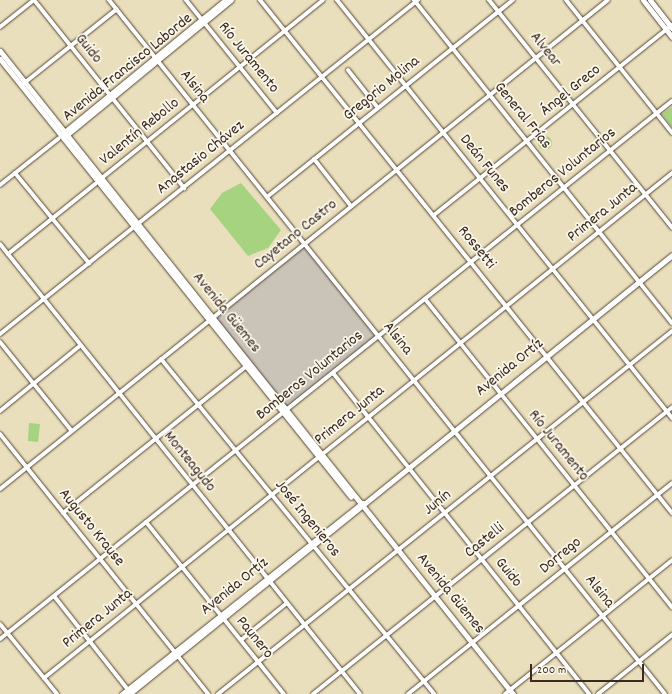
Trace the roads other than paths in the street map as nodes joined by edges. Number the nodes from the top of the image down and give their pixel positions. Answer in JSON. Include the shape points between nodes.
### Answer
{"nodes":[{"id":1,"x":34,"y":0,"type":"edge"},
{"id":2,"x":109,"y":0,"type":"edge"},
{"id":3,"x":186,"y":0,"type":"edge"},
{"id":4,"x":225,"y":0,"type":"edge"},
{"id":5,"x":231,"y":0,"type":"edge"},
{"id":6,"x":260,"y":0,"type":"edge"},
{"id":7,"x":323,"y":0,"type":"edge"},
{"id":8,"x":337,"y":0,"type":"edge"},
{"id":9,"x":489,"y":0,"type":"edge"},
{"id":10,"x":513,"y":0,"type":"edge"},
{"id":11,"x":566,"y":0,"type":"edge"},
{"id":12,"x":608,"y":0,"type":"edge"},
{"id":13,"x":643,"y":0,"type":"edge"},
{"id":14,"x":650,"y":0,"type":"edge"},
{"id":15,"x":416,"y":1,"type":"edge"},
{"id":16,"x":117,"y":10,"type":"junction"},
{"id":17,"x":498,"y":11,"type":"junction"},
{"id":18,"x":582,"y":20,"type":"junction"},
{"id":19,"x":203,"y":21,"type":"junction"},
{"id":20,"x":0,"y":27,"type":"edge"},
{"id":21,"x":670,"y":27,"type":"edge"},
{"id":22,"x":285,"y":31,"type":"junction"},
{"id":23,"x":672,"y":37,"type":"edge"},
{"id":24,"x":369,"y":39,"type":"junction"},
{"id":25,"x":71,"y":46,"type":"junction"},
{"id":26,"x":452,"y":48,"type":"junction"},
{"id":27,"x":0,"y":51,"type":"edge"},
{"id":28,"x":536,"y":58,"type":"junction"},
{"id":29,"x":0,"y":59,"type":"edge"},
{"id":30,"x":156,"y":59,"type":"junction"},
{"id":31,"x":240,"y":67,"type":"junction"},
{"id":32,"x":620,"y":67,"type":"junction"},
{"id":33,"x":348,"y":70,"type":"dead end"},
{"id":34,"x":322,"y":77,"type":"junction"},
{"id":35,"x":23,"y":84,"type":"junction"},
{"id":36,"x":406,"y":86,"type":"junction"},
{"id":37,"x":490,"y":95,"type":"junction"},
{"id":38,"x":111,"y":96,"type":"junction"},
{"id":39,"x":672,"y":101,"type":"edge"},
{"id":40,"x":193,"y":104,"type":"junction"},
{"id":41,"x":573,"y":104,"type":"junction"},
{"id":42,"x":378,"y":108,"type":"junction"},
{"id":43,"x":276,"y":113,"type":"junction"},
{"id":44,"x":657,"y":113,"type":"junction"},
{"id":45,"x":359,"y":123,"type":"junction"},
{"id":46,"x":443,"y":132,"type":"junction"},
{"id":47,"x":672,"y":133,"type":"edge"},
{"id":48,"x":63,"y":136,"type":"junction"},
{"id":49,"x":527,"y":141,"type":"junction"},
{"id":50,"x":147,"y":142,"type":"junction"},
{"id":51,"x":230,"y":150,"type":"junction"},
{"id":52,"x":610,"y":151,"type":"junction"},
{"id":53,"x":314,"y":159,"type":"junction"},
{"id":54,"x":396,"y":169,"type":"junction"},
{"id":55,"x":15,"y":173,"type":"junction"},
{"id":56,"x":672,"y":173,"type":"edge"},
{"id":57,"x":103,"y":177,"type":"dead end"},
{"id":58,"x":480,"y":178,"type":"junction"},
{"id":59,"x":95,"y":184,"type":"dead end"},
{"id":60,"x":0,"y":185,"type":"edge"},
{"id":61,"x":184,"y":188,"type":"junction"},
{"id":62,"x":564,"y":188,"type":"junction"},
{"id":63,"x":646,"y":195,"type":"junction"},
{"id":64,"x":267,"y":197,"type":"junction"},
{"id":65,"x":351,"y":206,"type":"junction"},
{"id":66,"x":434,"y":215,"type":"junction"},
{"id":67,"x":52,"y":218,"type":"junction"},
{"id":68,"x":518,"y":225,"type":"junction"},
{"id":69,"x":136,"y":226,"type":"junction"},
{"id":70,"x":672,"y":228,"type":"edge"},
{"id":71,"x":599,"y":232,"type":"junction"},
{"id":72,"x":304,"y":243,"type":"junction"},
{"id":73,"x":0,"y":244,"type":"edge"},
{"id":74,"x":8,"y":254,"type":"junction"},
{"id":75,"x":672,"y":255,"type":"edge"},
{"id":76,"x":471,"y":262,"type":"junction"},
{"id":77,"x":89,"y":263,"type":"junction"},
{"id":78,"x":553,"y":269,"type":"junction"},
{"id":79,"x":639,"y":281,"type":"junction"},
{"id":80,"x":44,"y":299,"type":"junction"},
{"id":81,"x":425,"y":299,"type":"junction"},
{"id":82,"x":507,"y":306,"type":"junction"},
{"id":83,"x":593,"y":318,"type":"junction"},
{"id":84,"x":211,"y":319,"type":"junction"},
{"id":85,"x":672,"y":323,"type":"edge"},
{"id":86,"x":672,"y":331,"type":"edge"},
{"id":87,"x":0,"y":334,"type":"edge"},
{"id":88,"x":379,"y":336,"type":"junction"},
{"id":89,"x":0,"y":342,"type":"edge"},
{"id":90,"x":461,"y":343,"type":"junction"},
{"id":91,"x":81,"y":345,"type":"junction"},
{"id":92,"x":546,"y":356,"type":"junction"},
{"id":93,"x":161,"y":358,"type":"junction"},
{"id":94,"x":630,"y":364,"type":"junction"},
{"id":95,"x":248,"y":365,"type":"junction"},
{"id":96,"x":333,"y":373,"type":"junction"},
{"id":97,"x":414,"y":380,"type":"junction"},
{"id":98,"x":33,"y":384,"type":"junction"},
{"id":99,"x":118,"y":392,"type":"junction"},
{"id":100,"x":500,"y":393,"type":"junction"},
{"id":101,"x":583,"y":402,"type":"junction"},
{"id":102,"x":199,"y":404,"type":"junction"},
{"id":103,"x":672,"y":407,"type":"edge"},
{"id":104,"x":0,"y":411,"type":"edge"},
{"id":105,"x":285,"y":411,"type":"junction"},
{"id":106,"x":667,"y":411,"type":"junction"},
{"id":107,"x":368,"y":418,"type":"junction"},
{"id":108,"x":672,"y":418,"type":"edge"},
{"id":109,"x":71,"y":430,"type":"junction"},
{"id":110,"x":454,"y":430,"type":"junction"},
{"id":111,"x":0,"y":434,"type":"edge"},
{"id":112,"x":156,"y":439,"type":"junction"},
{"id":113,"x":537,"y":439,"type":"junction"},
{"id":114,"x":620,"y":448,"type":"junction"},
{"id":115,"x":237,"y":450,"type":"junction"},
{"id":116,"x":321,"y":456,"type":"junction"},
{"id":117,"x":26,"y":467,"type":"junction"},
{"id":118,"x":408,"y":467,"type":"junction"},
{"id":119,"x":491,"y":476,"type":"junction"},
{"id":120,"x":672,"y":483,"type":"edge"},
{"id":121,"x":193,"y":485,"type":"junction"},
{"id":122,"x":574,"y":485,"type":"junction"},
{"id":123,"x":0,"y":489,"type":"edge"},
{"id":124,"x":272,"y":494,"type":"junction"},
{"id":125,"x":657,"y":494,"type":"junction"},
{"id":126,"x":362,"y":506,"type":"junction"},
{"id":127,"x":63,"y":512,"type":"junction"},
{"id":128,"x":672,"y":512,"type":"edge"},
{"id":129,"x":444,"y":513,"type":"junction"},
{"id":130,"x":146,"y":522,"type":"junction"},
{"id":131,"x":528,"y":522,"type":"junction"},
{"id":132,"x":228,"y":530,"type":"junction"},
{"id":133,"x":611,"y":531,"type":"junction"},
{"id":134,"x":312,"y":544,"type":"junction"},
{"id":135,"x":397,"y":550,"type":"junction"},
{"id":136,"x":100,"y":559,"type":"junction"},
{"id":137,"x":482,"y":559,"type":"junction"},
{"id":138,"x":672,"y":560,"type":"edge"},
{"id":139,"x":182,"y":567,"type":"junction"},
{"id":140,"x":565,"y":568,"type":"junction"},
{"id":141,"x":649,"y":579,"type":"junction"},
{"id":142,"x":268,"y":580,"type":"junction"},
{"id":143,"x":349,"y":589,"type":"junction"},
{"id":144,"x":54,"y":596,"type":"junction"},
{"id":145,"x":435,"y":597,"type":"junction"},
{"id":146,"x":287,"y":603,"type":"junction"},
{"id":147,"x":136,"y":604,"type":"junction"},
{"id":148,"x":519,"y":605,"type":"junction"},
{"id":149,"x":672,"y":607,"type":"edge"},
{"id":150,"x":603,"y":616,"type":"junction"},
{"id":151,"x":222,"y":617,"type":"junction"},
{"id":152,"x":0,"y":624,"type":"edge"},
{"id":153,"x":304,"y":624,"type":"junction"},
{"id":154,"x":8,"y":633,"type":"junction"},
{"id":155,"x":672,"y":635,"type":"edge"},
{"id":156,"x":386,"y":636,"type":"junction"},
{"id":157,"x":0,"y":639,"type":"edge"},
{"id":158,"x":241,"y":640,"type":"junction"},
{"id":159,"x":90,"y":641,"type":"junction"},
{"id":160,"x":472,"y":643,"type":"junction"},
{"id":161,"x":557,"y":653,"type":"junction"},
{"id":162,"x":175,"y":654,"type":"junction"},
{"id":163,"x":639,"y":661,"type":"junction"},
{"id":164,"x":258,"y":662,"type":"junction"},
{"id":165,"x":342,"y":671,"type":"junction"},
{"id":166,"x":44,"y":678,"type":"junction"},
{"id":167,"x":424,"y":682,"type":"junction"},
{"id":168,"x":129,"y":692,"type":"edge"},
{"id":169,"x":512,"y":692,"type":"edge"},
{"id":170,"x":57,"y":694,"type":"edge"},
{"id":171,"x":122,"y":694,"type":"edge"},
{"id":172,"x":208,"y":694,"type":"edge"},
{"id":173,"x":218,"y":694,"type":"edge"},
{"id":174,"x":284,"y":694,"type":"edge"},
{"id":175,"x":313,"y":694,"type":"edge"},
{"id":176,"x":360,"y":694,"type":"edge"},
{"id":177,"x":408,"y":694,"type":"edge"},
{"id":178,"x":434,"y":694,"type":"edge"},
{"id":179,"x":505,"y":694,"type":"edge"},
{"id":180,"x":590,"y":694,"type":"edge"},
{"id":181,"x":598,"y":694,"type":"edge"},
{"id":182,"x":665,"y":694,"type":"edge"}],
"edges":[{"from":1,"to":20,"type":"street"},
{"from":1,"to":25,"type":"street","name":"Guido"},
{"from":2,"to":16,"type":"street","name":"Alsina"},
{"from":3,"to":19,"type":"street","name":"Río Juramento"},
{"from":4,"to":19,"type":"main road","name":"Avenida Francisco Laborde"},
{"from":5,"to":19,"type":"main road","name":"Avenida Francisco Laborde"},
{"from":6,"to":22,"type":"street","name":"Rossetti"},
{"from":7,"to":22,"type":"street","name":"Valentín Rebollo"},
{"from":8,"to":24,"type":"street","name":"Deán Funes"},
{"from":9,"to":17,"type":"street","name":"Alvear"},
{"from":10,"to":17,"type":"street","name":"Gregorio Molina"},
{"from":11,"to":18,"type":"street"},
{"from":12,"to":18,"type":"street","name":"Cayetano Castro"},
{"from":13,"to":21,"type":"main road"},
{"from":14,"to":21,"type":"main road"},
{"from":15,"to":24,"type":"street","name":"Anastasio Chávez"},
{"from":15,"to":26,"type":"street","name":"General Frías"},
{"from":16,"to":25,"type":"street"},
{"from":16,"to":30,"type":"street","name":"Alsina"},
{"from":17,"to":26,"type":"street","name":"Gregorio Molina"},
{"from":17,"to":28,"type":"street","name":"Alvear"},
{"from":18,"to":28,"type":"street","name":"Cayetano Castro"},
{"from":18,"to":32,"type":"street"},
{"from":19,"to":30,"type":"main road","name":"Avenida Francisco Laborde"},
{"from":19,"to":31,"type":"street","name":"Río Juramento"},
{"from":21,"to":23,"type":"main road"},
{"from":21,"to":32,"type":"street","name":"Ángel Greco"},
{"from":22,"to":31,"type":"street","name":"Valentín Rebollo"},
{"from":22,"to":34,"type":"street","name":"Rossetti"},
{"from":24,"to":34,"type":"street","name":"Anastasio Chávez"},
{"from":24,"to":36,"type":"street","name":"Deán Funes"},
{"from":25,"to":35,"type":"street"},
{"from":25,"to":38,"type":"street","name":"Guido"},
{"from":26,"to":36,"type":"street","name":"Gregorio Molina"},
{"from":26,"to":37,"type":"street","name":"General Frías"},
{"from":27,"to":35,"type":"main road"},
{"from":28,"to":37,"type":"street","name":"Cayetano Castro"},
{"from":28,"to":41,"type":"street","name":"Alvear"},
{"from":29,"to":35,"type":"main road"},
{"from":30,"to":38,"type":"main road","name":"Avenida Francisco Laborde"},
{"from":30,"to":40,"type":"street","name":"Alsina"},
{"from":31,"to":40,"type":"street","name":"Valentín Rebollo"},
{"from":31,"to":43,"type":"street","name":"Río Juramento"},
{"from":32,"to":41,"type":"street","name":"Ángel Greco"},
{"from":32,"to":44,"type":"street"},
{"from":33,"to":42,"type":"street"},
{"from":34,"to":43,"type":"street","name":"Anastasio Chávez"},
{"from":34,"to":45,"type":"street","name":"Rossetti"},
{"from":35,"to":48,"type":"main road","name":"Avenida Güemes"},
{"from":36,"to":42,"type":"street","name":"Gregorio Molina"},
{"from":36,"to":46,"type":"street","name":"Deán Funes"},
{"from":37,"to":46,"type":"street","name":"Cayetano Castro"},
{"from":37,"to":49,"type":"street","name":"General Frías"},
{"from":38,"to":48,"type":"main road","name":"Avenida Francisco Laborde"},
{"from":38,"to":50,"type":"street","name":"Guido"},
{"from":39,"to":44,"type":"street","name":"Bomberos Voluntarios"},
{"from":40,"to":50,"type":"street","name":"Valentín Rebollo"},
{"from":40,"to":51,"type":"street","name":"Alsina"},
{"from":41,"to":49,"type":"street","name":"Ángel Greco"},
{"from":41,"to":52,"type":"street","name":"Alvear"},
{"from":42,"to":45,"type":"street","name":"Gregorio Molina"},
{"from":43,"to":51,"type":"street","name":"Anastasio Chávez"},
{"from":44,"to":47,"type":"street"},
{"from":44,"to":52,"type":"street","name":"Bomberos Voluntarios"},
{"from":45,"to":53,"type":"street","name":"Gregorio Molina"},
{"from":45,"to":54,"type":"street","name":"Rossetti"},
{"from":46,"to":54,"type":"street","name":"Cayetano Castro"},
{"from":46,"to":58,"type":"street","name":"Deán Funes"},
{"from":48,"to":55,"type":"street","name":"Avenida Francisco Laborde"},
{"from":48,"to":69,"type":"main road","name":"Avenida Güemes"},
{"from":49,"to":58,"type":"street","name":"Ángel Greco"},
{"from":49,"to":62,"type":"street","name":"General Frías"},
{"from":50,"to":57,"type":"street","name":"Valentín Rebollo"},
{"from":50,"to":61,"type":"street","name":"Guido"},
{"from":51,"to":61,"type":"street","name":"Anastasio Chávez"},
{"from":51,"to":64,"type":"street","name":"Alsina"},
{"from":52,"to":62,"type":"street","name":"Bomberos Voluntarios"},
{"from":52,"to":63,"type":"street","name":"Alvear"},
{"from":53,"to":64,"type":"street","name":"Gregorio Molina"},
{"from":53,"to":65,"type":"street"},
{"from":54,"to":65,"type":"street","name":"Cayetano Castro"},
{"from":54,"to":66,"type":"street","name":"Rossetti"},
{"from":55,"to":60,"type":"street","name":"Avenida Francisco Laborde"},
{"from":55,"to":67,"type":"street"},
{"from":56,"to":63,"type":"street","name":"Primera Junta"},
{"from":58,"to":66,"type":"street","name":"Ángel Greco"},
{"from":58,"to":68,"type":"street","name":"Deán Funes"},
{"from":59,"to":67,"type":"street","name":"Valentín Rebollo"},
{"from":61,"to":69,"type":"street","name":"Anastasio Chávez"},
{"from":62,"to":68,"type":"street","name":"Bomberos Voluntarios"},
{"from":62,"to":71,"type":"street","name":"General Frías"},
{"from":63,"to":70,"type":"street","name":"Alvear"},
{"from":63,"to":71,"type":"street","name":"Primera Junta"},
{"from":64,"to":72,"type":"street","name":"Alsina"},
{"from":65,"to":72,"type":"street","name":"Cayetano Castro"},
{"from":66,"to":76,"type":"street","name":"Rossetti"},
{"from":67,"to":74,"type":"street","name":"Valentín Rebollo"},
{"from":67,"to":77,"type":"street"},
{"from":68,"to":76,"type":"street","name":"Bomberos Voluntarios"},
{"from":68,"to":78,"type":"street","name":"Deán Funes"},
{"from":69,"to":77,"type":"street","name":"Anastasio Chávez"},
{"from":69,"to":84,"type":"main road","name":"Avenida Güemes"},
{"from":71,"to":78,"type":"street","name":"Primera Junta"},
{"from":71,"to":79,"type":"street","name":"General Frías"},
{"from":72,"to":84,"type":"street","name":"Cayetano Castro"},
{"from":72,"to":88,"type":"street","name":"Alsina"},
{"from":73,"to":74,"type":"street","name":"Monteagudo"},
{"from":74,"to":80,"type":"street","name":"Monteagudo"},
{"from":75,"to":79,"type":"main road","name":"Avenida Ortíz"},
{"from":76,"to":81,"type":"street","name":"Bomberos Voluntarios"},
{"from":76,"to":82,"type":"street","name":"Rossetti"},
{"from":77,"to":80,"type":"street","name":"Anastasio Chávez"},
{"from":78,"to":82,"type":"street","name":"Primera Junta"},
{"from":78,"to":83,"type":"street","name":"Deán Funes"},
{"from":79,"to":83,"type":"main road","name":"Avenida Ortíz"},
{"from":79,"to":85,"type":"street","name":"General Frías"},
{"from":80,"to":87,"type":"street","name":"Anastasio Chávez"},
{"from":80,"to":91,"type":"street","name":"Monteagudo"},
{"from":81,"to":88,"type":"street","name":"Bomberos Voluntarios"},
{"from":81,"to":90,"type":"street","name":"Río Juramento"},
{"from":82,"to":90,"type":"street","name":"Primera Junta"},
{"from":82,"to":92,"type":"street","name":"Rossetti"},
{"from":83,"to":92,"type":"main road","name":"Avenida Ortíz"},
{"from":83,"to":94,"type":"street","name":"Deán Funes"},
{"from":84,"to":93,"type":"street","name":"Cayetano Castro"},
{"from":84,"to":95,"type":"main road","name":"Avenida Güemes"},
{"from":86,"to":94,"type":"street","name":"Junín"},
{"from":88,"to":96,"type":"street","name":"Bomberos Voluntarios"},
{"from":88,"to":97,"type":"street","name":"Alsina"},
{"from":89,"to":98,"type":"street"},
{"from":90,"to":97,"type":"street","name":"Primera Junta"},
{"from":90,"to":100,"type":"street","name":"Río Juramento"},
{"from":91,"to":98,"type":"street"},
{"from":91,"to":99,"type":"street","name":"Monteagudo"},
{"from":92,"to":100,"type":"main road","name":"Avenida Ortíz"},
{"from":92,"to":101,"type":"street","name":"Rossetti"},
{"from":93,"to":99,"type":"street","name":"Cayetano Castro"},
{"from":93,"to":102,"type":"street","name":"José Ingenieros"},
{"from":94,"to":101,"type":"street","name":"Junín"},
{"from":94,"to":106,"type":"street","name":"Deán Funes"},
{"from":95,"to":102,"type":"street"},
{"from":95,"to":105,"type":"main road","name":"Avenida Güemes"},
{"from":96,"to":105,"type":"street","name":"Bomberos Voluntarios"},
{"from":96,"to":107,"type":"street","name":"Guido"},
{"from":97,"to":107,"type":"street","name":"Primera Junta"},
{"from":97,"to":110,"type":"street","name":"Alsina"},
{"from":98,"to":104,"type":"street"},
{"from":98,"to":109,"type":"street"},
{"from":99,"to":109,"type":"street","name":"Cayetano Castro"},
{"from":99,"to":112,"type":"street","name":"Monteagudo"},
{"from":100,"to":110,"type":"main road","name":"Avenida Ortíz"},
{"from":100,"to":113,"type":"street","name":"Río Juramento"},
{"from":101,"to":113,"type":"street","name":"Junín"},
{"from":101,"to":114,"type":"street","name":"Rossetti"},
{"from":102,"to":112,"type":"street"},
{"from":102,"to":115,"type":"street","name":"José Ingenieros"},
{"from":103,"to":106,"type":"street","name":"Castelli"},
{"from":105,"to":115,"type":"street","name":"Bomberos Voluntarios"},
{"from":105,"to":116,"type":"main road","name":"Avenida Güemes"},
{"from":106,"to":108,"type":"street","name":"Deán Funes"},
{"from":106,"to":114,"type":"street","name":"Castelli"},
{"from":107,"to":116,"type":"street","name":"Primera Junta"},
{"from":107,"to":118,"type":"street","name":"Guido"},
{"from":109,"to":117,"type":"street","name":"Cayetano Castro"},
{"from":110,"to":118,"type":"main road","name":"Avenida Ortíz"},
{"from":110,"to":119,"type":"street","name":"Alsina"},
{"from":111,"to":117,"type":"street","name":"Augusto Krause"},
{"from":112,"to":121,"type":"street","name":"Monteagudo"},
{"from":112,"to":127,"type":"street"},
{"from":113,"to":119,"type":"street","name":"Junín"},
{"from":113,"to":122,"type":"street","name":"Río Juramento"},
{"from":114,"to":122,"type":"street","name":"Castelli"},
{"from":114,"to":125,"type":"street","name":"Rossetti"},
{"from":115,"to":121,"type":"street","name":"Bomberos Voluntarios"},
{"from":115,"to":124,"type":"street","name":"José Ingenieros"},
{"from":116,"to":124,"type":"street","name":"Primera Junta"},
{"from":116,"to":126,"type":"main road","name":"Avenida Güemes"},
{"from":117,"to":123,"type":"street","name":"Cayetano Castro"},
{"from":117,"to":127,"type":"street","name":"Augusto Krause"},
{"from":118,"to":126,"type":"main road","name":"Avenida Ortíz"},
{"from":118,"to":129,"type":"street","name":"Guido"},
{"from":119,"to":129,"type":"street","name":"Junín"},
{"from":119,"to":131,"type":"street","name":"Alsina"},
{"from":120,"to":125,"type":"street","name":"Dorrego"},
{"from":121,"to":130,"type":"street","name":"Bomberos Voluntarios"},
{"from":121,"to":132,"type":"street","name":"Monteagudo"},
{"from":122,"to":131,"type":"street","name":"Castelli"},
{"from":122,"to":133,"type":"street","name":"Río Juramento"},
{"from":124,"to":132,"type":"street","name":"Primera Junta"},
{"from":124,"to":134,"type":"street","name":"José Ingenieros"},
{"from":125,"to":128,"type":"street","name":"Rossetti"},
{"from":125,"to":133,"type":"street","name":"Dorrego"},
{"from":126,"to":134,"type":"main road","name":"Avenida Ortíz"},
{"from":126,"to":135,"type":"main road","name":"Avenida Güemes"},
{"from":127,"to":136,"type":"street","name":"Augusto Krause"},
{"from":129,"to":135,"type":"street","name":"Junín"},
{"from":129,"to":137,"type":"street","name":"Guido"},
{"from":130,"to":136,"type":"street","name":"Bomberos Voluntarios"},
{"from":130,"to":139,"type":"street","name":"Paunero"},
{"from":131,"to":137,"type":"street","name":"Castelli"},
{"from":131,"to":140,"type":"street","name":"Alsina"},
{"from":132,"to":139,"type":"street","name":"Primera Junta"},
{"from":132,"to":142,"type":"street","name":"Monteagudo"},
{"from":133,"to":140,"type":"street","name":"Dorrego"},
{"from":133,"to":141,"type":"street","name":"Río Juramento"},
{"from":134,"to":142,"type":"main road","name":"Avenida Ortíz"},
{"from":134,"to":143,"type":"street","name":"José Ingenieros"},
{"from":135,"to":143,"type":"street","name":"Junín"},
{"from":135,"to":145,"type":"main road","name":"Avenida Güemes"},
{"from":136,"to":144,"type":"street","name":"Bomberos Voluntarios"},
{"from":136,"to":147,"type":"street","name":"Augusto Krause"},
{"from":137,"to":145,"type":"street","name":"Castelli"},
{"from":137,"to":148,"type":"street","name":"Guido"},
{"from":138,"to":141,"type":"street"},
{"from":139,"to":147,"type":"street","name":"Primera Junta"},
{"from":139,"to":151,"type":"street","name":"Paunero"},
{"from":140,"to":148,"type":"street","name":"Dorrego"},
{"from":140,"to":150,"type":"street","name":"Alsina"},
{"from":141,"to":149,"type":"street","name":"Río Juramento"},
{"from":141,"to":150,"type":"street"},
{"from":142,"to":146,"type":"street","name":"Monteagudo"},
{"from":142,"to":151,"type":"main road","name":"Avenida Ortíz"},
{"from":143,"to":153,"type":"street","name":"Junín"},
{"from":143,"to":156,"type":"street","name":"José Ingenieros"},
{"from":144,"to":154,"type":"street","name":"Bomberos Voluntarios"},
{"from":144,"to":159,"type":"street"},
{"from":145,"to":156,"type":"street","name":"Castelli"},
{"from":145,"to":160,"type":"main road","name":"Avenida Güemes"},
{"from":146,"to":153,"type":"street","name":"Monteagudo"},
{"from":146,"to":158,"type":"street"},
{"from":147,"to":159,"type":"street","name":"Primera Junta"},
{"from":147,"to":162,"type":"street","name":"Augusto Krause"},
{"from":148,"to":160,"type":"street","name":"Dorrego"},
{"from":148,"to":161,"type":"street","name":"Guido"},
{"from":150,"to":161,"type":"street"},
{"from":150,"to":163,"type":"street","name":"Alsina"},
{"from":151,"to":158,"type":"street","name":"Paunero"},
{"from":151,"to":162,"type":"main road","name":"Avenida Ortíz"},
{"from":152,"to":154,"type":"street"},
{"from":153,"to":164,"type":"street","name":"Junín"},
{"from":153,"to":165,"type":"street","name":"Monteagudo"},
{"from":154,"to":157,"type":"street","name":"Bomberos Voluntarios"},
{"from":154,"to":166,"type":"street"},
{"from":155,"to":163,"type":"street"},
{"from":156,"to":165,"type":"street","name":"Castelli"},
{"from":156,"to":167,"type":"street","name":"José Ingenieros"},
{"from":158,"to":164,"type":"street","name":"Paunero"},
{"from":159,"to":166,"type":"street","name":"Primera Junta"},
{"from":159,"to":168,"type":"street"},
{"from":160,"to":167,"type":"street","name":"Dorrego"},
{"from":160,"to":169,"type":"main road","name":"Avenida Güemes"},
{"from":161,"to":169,"type":"street"},
{"from":161,"to":180,"type":"street","name":"Guido"},
{"from":162,"to":168,"type":"main road","name":"Avenida Ortíz"},
{"from":162,"to":172,"type":"street","name":"Augusto Krause"},
{"from":163,"to":181,"type":"street"},
{"from":163,"to":182,"type":"street","name":"Alsina"},
{"from":164,"to":173,"type":"street","name":"Junín"},
{"from":164,"to":174,"type":"street","name":"Paunero"},
{"from":165,"to":175,"type":"street","name":"Castelli"},
{"from":165,"to":176,"type":"street","name":"Monteagudo"},
{"from":166,"to":170,"type":"street"},
{"from":167,"to":177,"type":"street","name":"Dorrego"},
{"from":167,"to":178,"type":"street","name":"José Ingenieros"},
{"from":168,"to":171,"type":"main road","name":"Avenida Ortíz"},
{"from":169,"to":179,"type":"street"}]}
